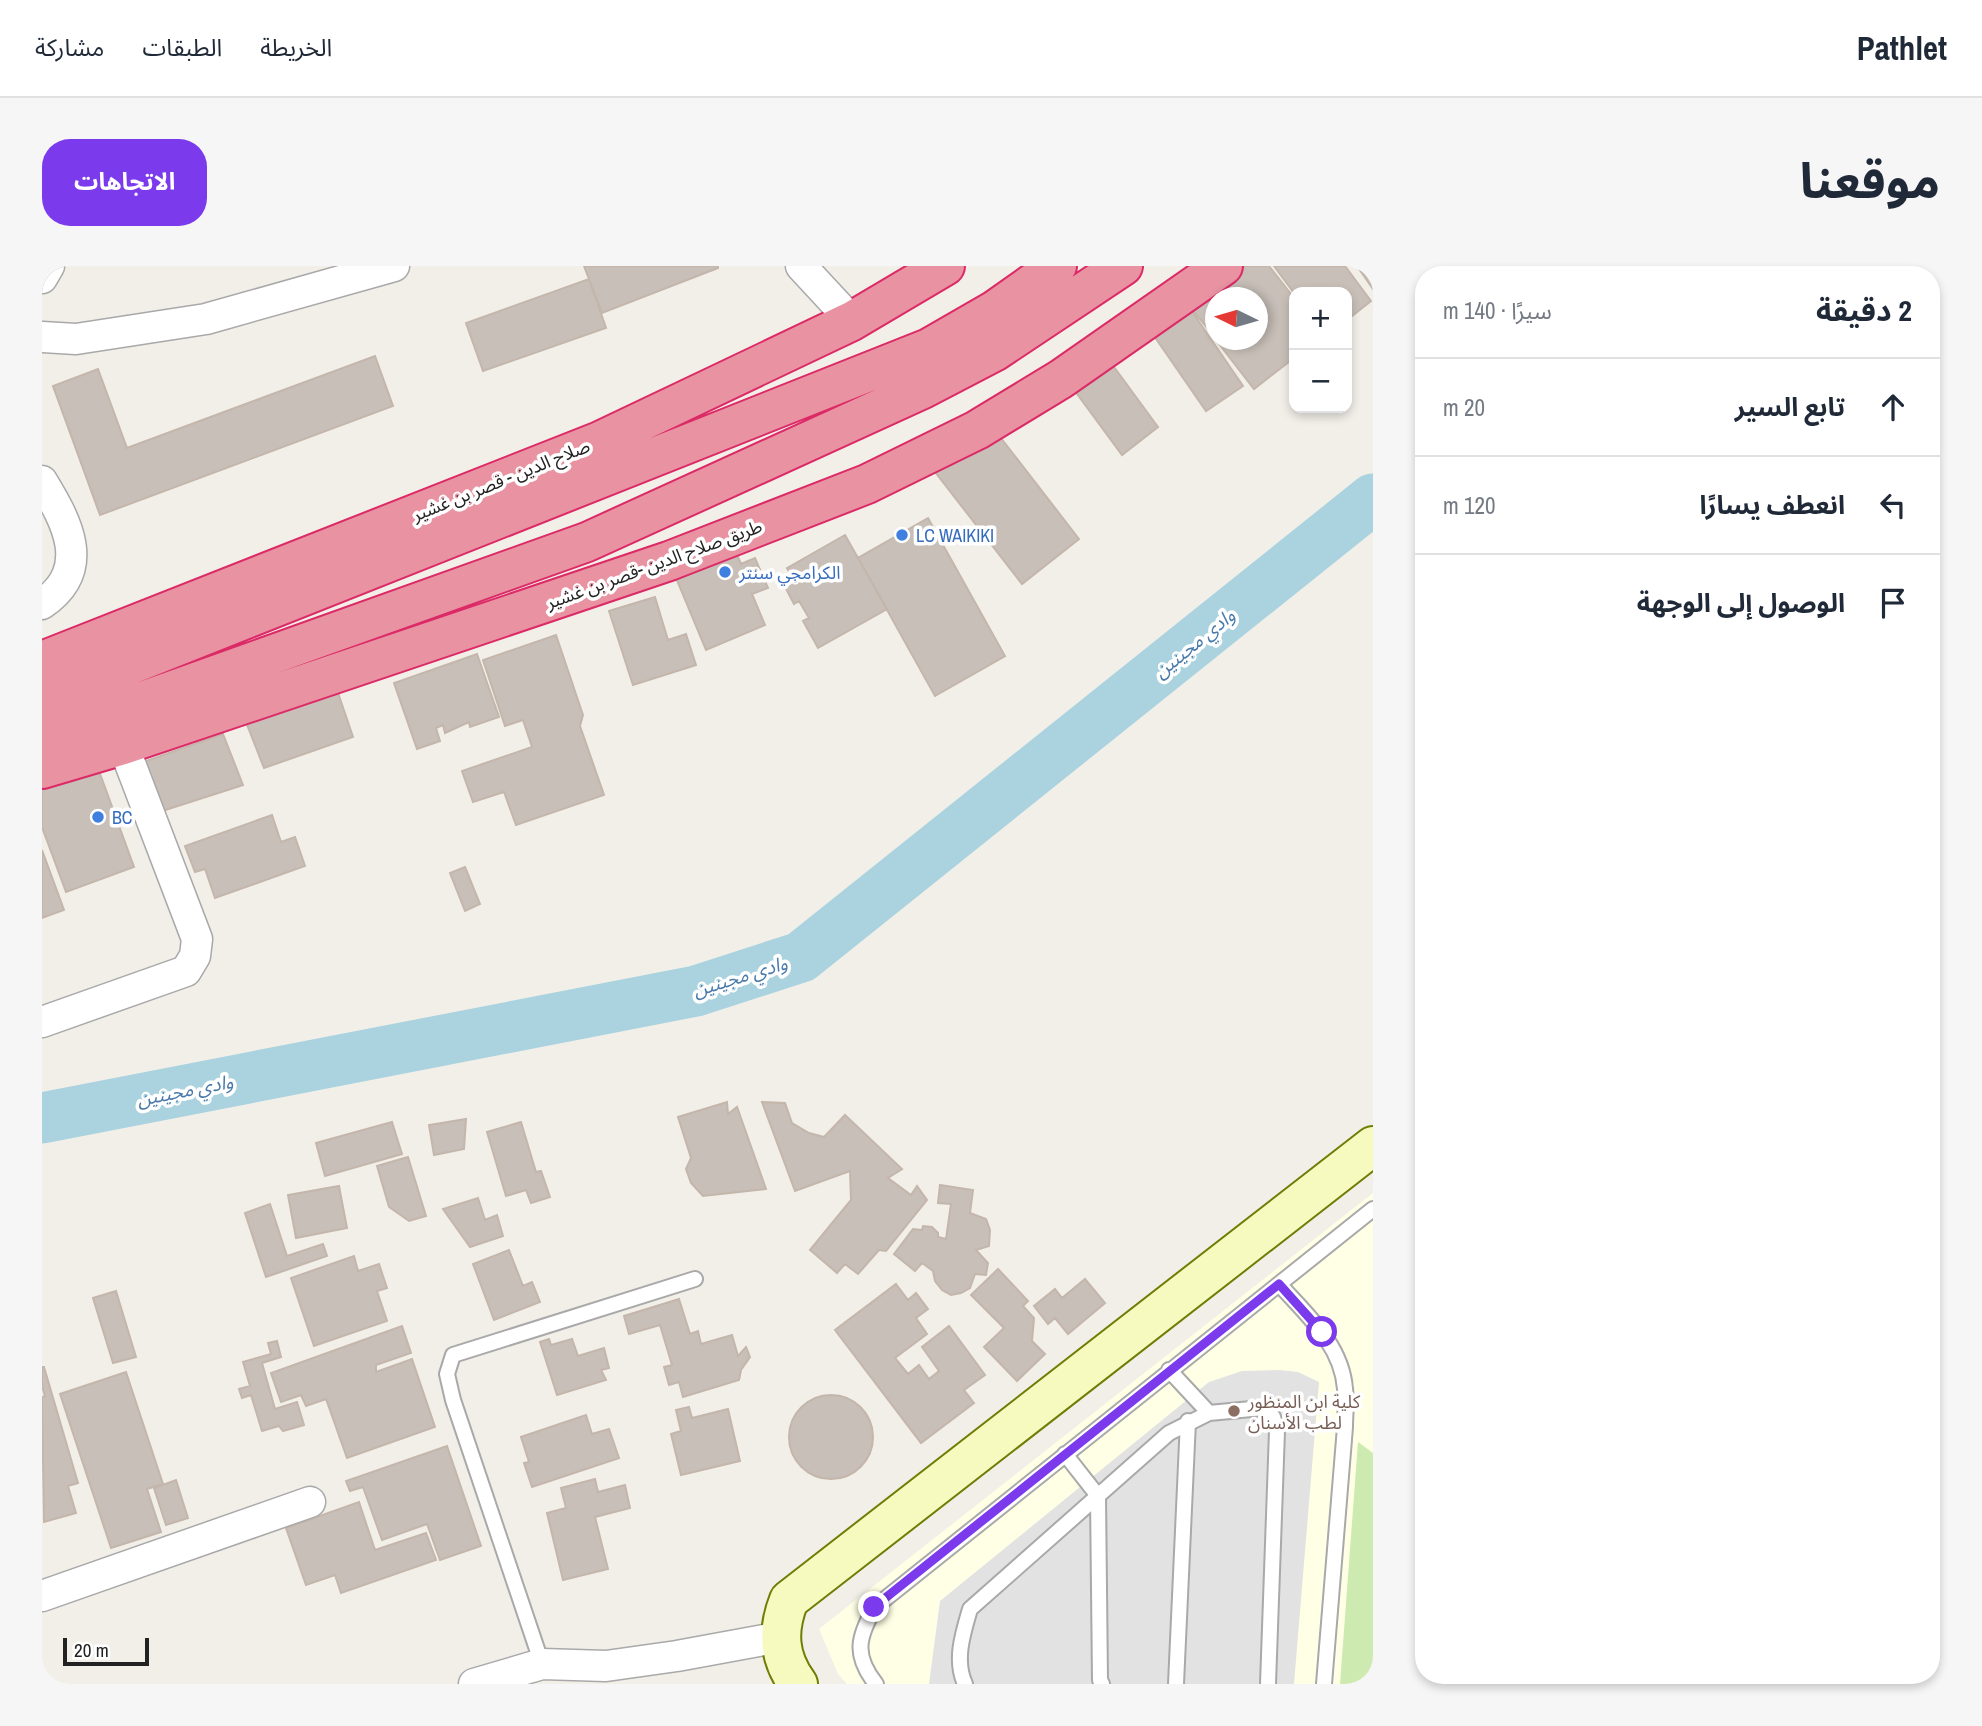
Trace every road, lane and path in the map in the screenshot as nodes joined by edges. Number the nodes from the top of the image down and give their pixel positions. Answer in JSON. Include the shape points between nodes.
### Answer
{"nodes":[{"id":1,"x":49,"y":266,"type":"edge"},
{"id":2,"x":394,"y":266,"type":"edge"},
{"id":3,"x":800,"y":266,"type":"edge"},
{"id":4,"x":946,"y":266,"type":"edge"},
{"id":5,"x":1057,"y":266,"type":"edge"},
{"id":6,"x":1123,"y":266,"type":"edge"},
{"id":7,"x":1223,"y":266,"type":"edge"},
{"id":8,"x":42,"y":278,"type":"edge"},
{"id":9,"x":852,"y":321,"type":"junction"},
{"id":10,"x":42,"y":337,"type":"edge"},
{"id":11,"x":42,"y":481,"type":"edge"},
{"id":12,"x":42,"y":604,"type":"edge"},
{"id":13,"x":42,"y":661,"type":"edge"},
{"id":14,"x":42,"y":700,"type":"edge"},
{"id":15,"x":42,"y":737,"type":"edge"},
{"id":16,"x":123,"y":746,"type":"junction"},
{"id":17,"x":42,"y":769,"type":"edge"},
{"id":18,"x":42,"y":1022,"type":"edge"},
{"id":19,"x":1373,"y":1146,"type":"edge"},
{"id":20,"x":1373,"y":1209,"type":"edge"},
{"id":21,"x":695,"y":1279,"type":"dead end"},
{"id":22,"x":1279,"y":1284,"type":"junction"},
{"id":23,"x":1169,"y":1370,"type":"junction"},
{"id":24,"x":1209,"y":1413,"type":"junction"},
{"id":25,"x":1188,"y":1421,"type":"junction"},
{"id":26,"x":1065,"y":1454,"type":"junction"},
{"id":27,"x":1098,"y":1496,"type":"junction"},
{"id":28,"x":310,"y":1503,"type":"dead end"},
{"id":29,"x":42,"y":1596,"type":"edge"},
{"id":30,"x":780,"y":1637,"type":"junction"},
{"id":31,"x":677,"y":1656,"type":"junction"},
{"id":32,"x":542,"y":1664,"type":"junction"},
{"id":33,"x":474,"y":1684,"type":"edge"},
{"id":34,"x":658,"y":1684,"type":"edge"},
{"id":35,"x":798,"y":1684,"type":"edge"},
{"id":36,"x":876,"y":1684,"type":"edge"},
{"id":37,"x":965,"y":1684,"type":"edge"},
{"id":38,"x":1102,"y":1684,"type":"edge"},
{"id":39,"x":1176,"y":1684,"type":"edge"},
{"id":40,"x":1268,"y":1684,"type":"edge"},
{"id":41,"x":1324,"y":1684,"type":"edge"}],
"edges":[{"from":1,"to":8,"type":"street"},
{"from":2,"to":10,"type":"street","via":[[206,319],[76,339]]},
{"from":3,"to":9,"type":"street"},
{"from":4,"to":9,"type":"highway","name":"صلاح الدين - قصر بن غشير"},
{"from":5,"to":14,"type":"highway","via":[[995,310],[929,348]]},
{"from":6,"to":15,"type":"highway","via":[[994,352],[923,389],[587,542]]},
{"from":7,"to":16,"type":"highway","name":"طريق صلاح الدين -قصر بن غشير","via":[[1051,386],[977,430],[867,484],[670,561]]},
{"from":9,"to":13,"type":"highway","name":"صلاح الدين - قصر بن غشير","via":[[600,441]]},
{"from":11,"to":12,"type":"street","via":[[70,533],[72,558],[64,582]]},
{"from":16,"to":17,"type":"highway","name":"طريق صلاح الدين -قصر بن غشير"},
{"from":16,"to":18,"type":"street","via":[[197,939],[195,956],[186,971]]},
{"from":19,"to":30,"type":"main road","via":[[789,1600]]},
{"from":20,"to":22,"type":"lane"},
{"from":21,"to":32,"type":"lane","via":[[453,1355],[447,1374],[453,1400]]},
{"from":22,"to":23,"type":"lane"},
{"from":22,"to":41,"type":"lane","via":[[1322,1332],[1338,1359],[1345,1387]]},
{"from":23,"to":24,"type":"lane"},
{"from":23,"to":26,"type":"lane"},
{"from":24,"to":25,"type":"lane"},
{"from":24,"to":40,"type":"lane","via":[[1262,1409],[1273,1417],[1277,1431]]},
{"from":25,"to":27,"type":"lane"},
{"from":25,"to":39,"type":"lane"},
{"from":26,"to":27,"type":"lane"},
{"from":26,"to":36,"type":"lane","via":[[874,1607],[862,1629],[859,1650]]},
{"from":27,"to":37,"type":"lane","via":[[970,1609],[960,1643]]},
{"from":27,"to":38,"type":"lane"},
{"from":28,"to":29,"type":"street"},
{"from":30,"to":31,"type":"street"},
{"from":30,"to":35,"type":"main road","via":[[783,1657]]},
{"from":31,"to":32,"type":"street","via":[[606,1666]]},
{"from":31,"to":34,"type":"street"},
{"from":32,"to":33,"type":"street"}]}
